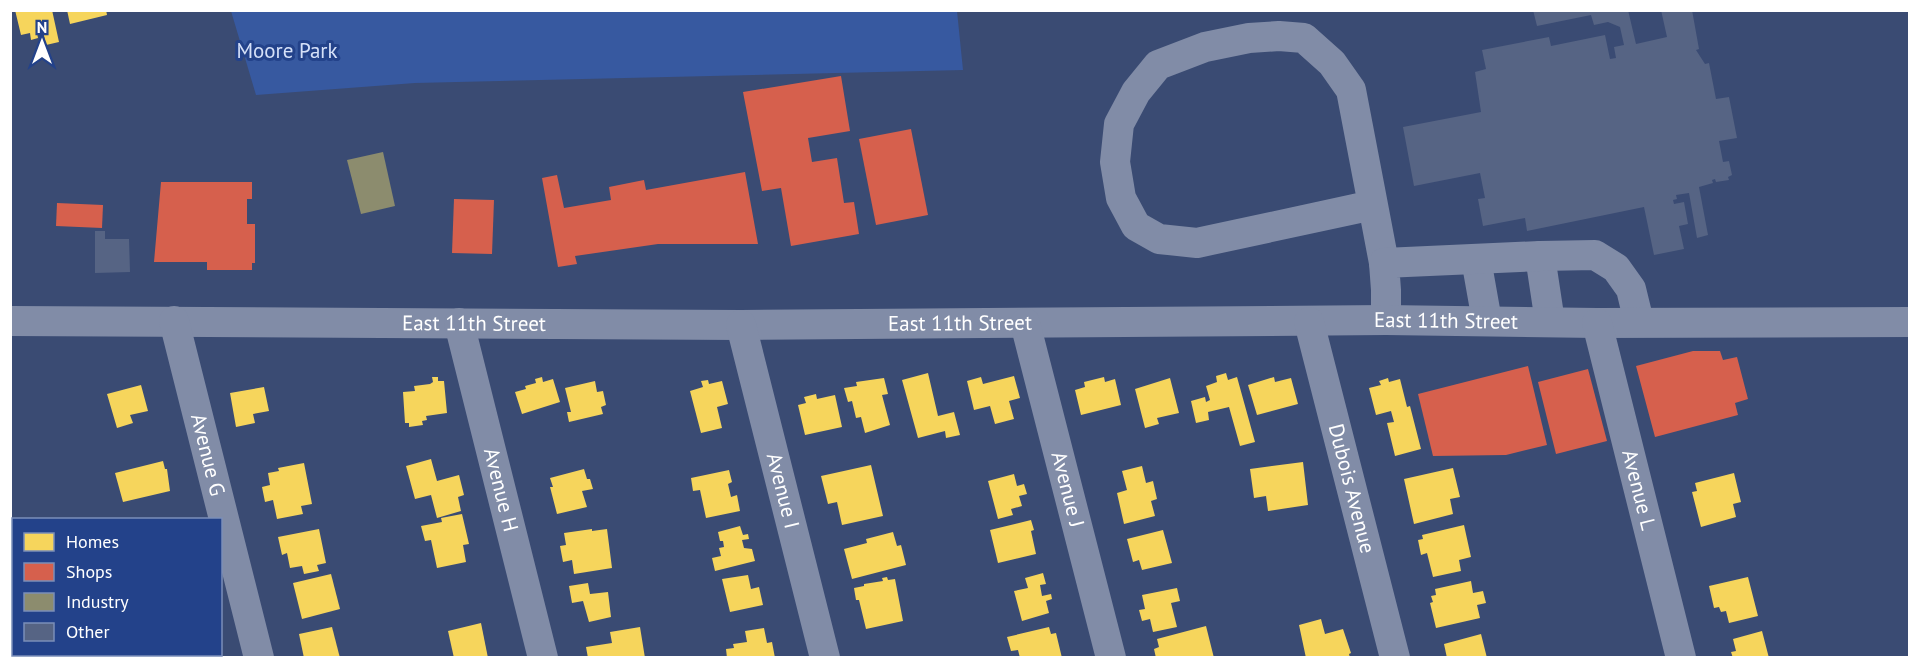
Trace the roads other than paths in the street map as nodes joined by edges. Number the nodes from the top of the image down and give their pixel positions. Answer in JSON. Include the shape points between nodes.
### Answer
{"nodes":[{"id":1,"x":1373,"y":205,"type":"junction"},
{"id":2,"x":1540,"y":256,"type":"junction"},
{"id":3,"x":1476,"y":259,"type":"junction"},
{"id":4,"x":1384,"y":263,"type":"junction"},
{"id":5,"x":1386,"y":320,"type":"junction"},
{"id":6,"x":10,"y":321,"type":"edge"},
{"id":7,"x":174,"y":321,"type":"junction"},
{"id":8,"x":1487,"y":321,"type":"junction"},
{"id":9,"x":1309,"y":322,"type":"junction"},
{"id":10,"x":1551,"y":322,"type":"junction"},
{"id":11,"x":1639,"y":322,"type":"junction"},
{"id":12,"x":1910,"y":322,"type":"edge"},
{"id":13,"x":459,"y":323,"type":"junction"},
{"id":14,"x":1025,"y":323,"type":"junction"},
{"id":15,"x":1597,"y":323,"type":"junction"},
{"id":16,"x":741,"y":325,"type":"junction"},
{"id":17,"x":259,"y":657,"type":"edge"},
{"id":18,"x":543,"y":657,"type":"edge"},
{"id":19,"x":825,"y":657,"type":"edge"},
{"id":20,"x":1111,"y":657,"type":"edge"},
{"id":21,"x":1395,"y":657,"type":"edge"},
{"id":22,"x":1681,"y":657,"type":"edge"}],
"edges":[{"from":1,"to":1,"type":"street","via":[[1351,90],[1332,63],[1304,38],[1248,38],[1205,47],[1158,65],[1136,92],[1119,124],[1115,162],[1121,198],[1136,226],[1159,239],[1197,243]]},
{"from":1,"to":4,"type":"street"},
{"from":2,"to":3,"type":"street"},
{"from":2,"to":10,"type":"street"},
{"from":2,"to":11,"type":"street","via":[[1594,255],[1616,268],[1631,289]]},
{"from":3,"to":4,"type":"street"},
{"from":3,"to":8,"type":"street"},
{"from":4,"to":5,"type":"street"},
{"from":5,"to":8,"type":"street","name":"East 11th Street"},
{"from":5,"to":9,"type":"street","name":"East 11th Street"},
{"from":6,"to":7,"type":"street","name":"East 11th Street"},
{"from":7,"to":13,"type":"street","name":"East 11th Street"},
{"from":7,"to":17,"type":"street","name":"Avenue G"},
{"from":8,"to":10,"type":"street","name":"East 11th Street"},
{"from":9,"to":14,"type":"street","name":"East 11th Street"},
{"from":9,"to":21,"type":"street","name":"Dubois Avenue"},
{"from":10,"to":15,"type":"street","name":"East 11th Street"},
{"from":11,"to":12,"type":"street","name":"East 11th Street"},
{"from":11,"to":15,"type":"street","name":"East 11th Street"},
{"from":13,"to":16,"type":"street","name":"East 11th Street"},
{"from":13,"to":18,"type":"street","name":"Avenue H"},
{"from":14,"to":16,"type":"street","name":"East 11th Street"},
{"from":14,"to":20,"type":"street","name":"Avenue J"},
{"from":15,"to":22,"type":"street","name":"Avenue L"},
{"from":16,"to":19,"type":"street","name":"Avenue I"}]}
